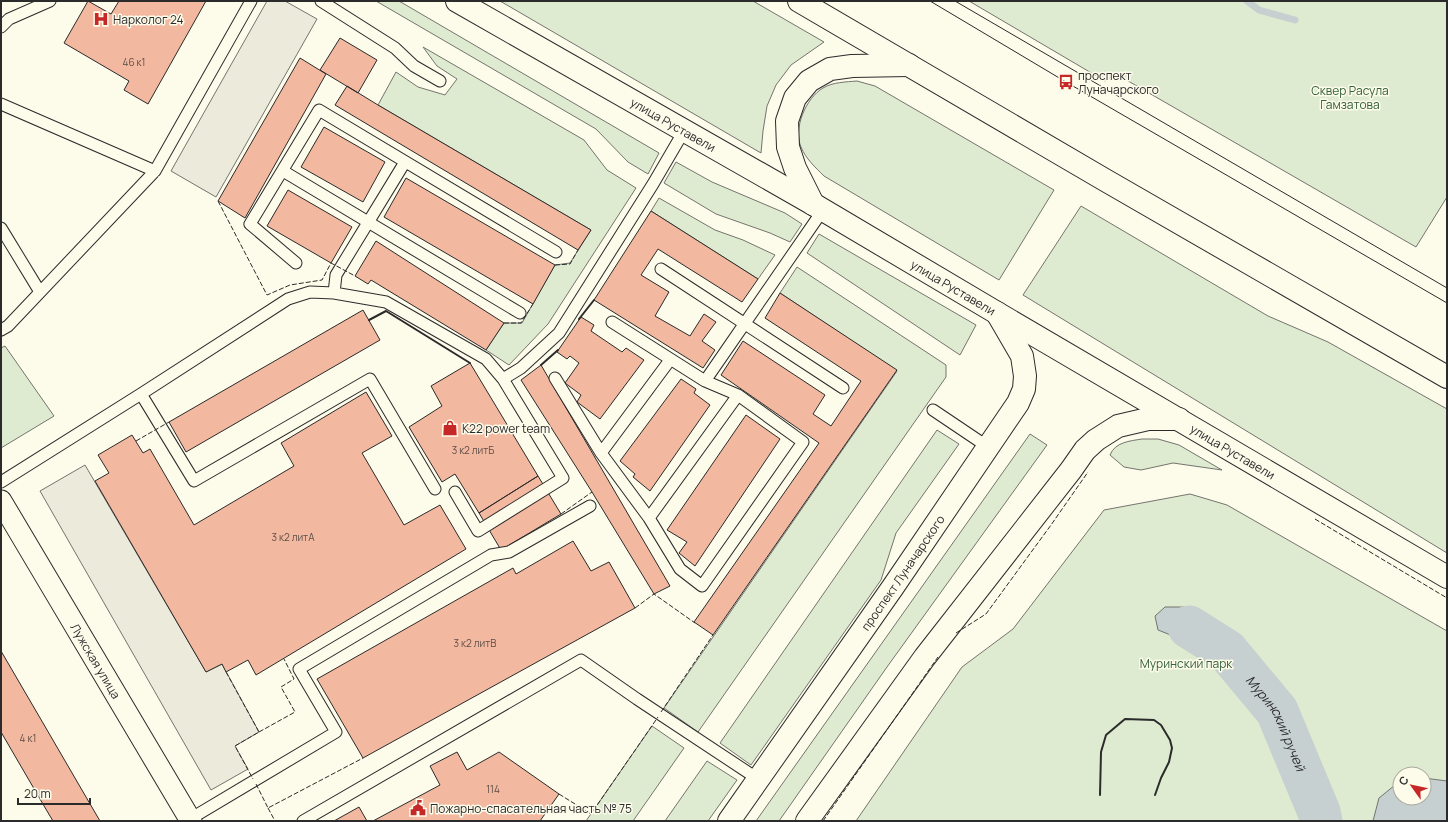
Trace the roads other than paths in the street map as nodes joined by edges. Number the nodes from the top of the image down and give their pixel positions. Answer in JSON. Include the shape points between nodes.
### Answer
{"nodes":[{"id":1,"x":50,"y":1,"type":"edge"},
{"id":2,"x":251,"y":1,"type":"edge"},
{"id":3,"x":321,"y":1,"type":"edge"},
{"id":4,"x":457,"y":1,"type":"edge"},
{"id":5,"x":799,"y":1,"type":"edge"},
{"id":6,"x":1,"y":27,"type":"edge"},
{"id":7,"x":908,"y":65,"type":"junction"},
{"id":8,"x":440,"y":81,"type":"dead end"},
{"id":9,"x":1,"y":104,"type":"edge"},
{"id":10,"x":684,"y":131,"type":"junction"},
{"id":11,"x":405,"y":162,"type":"junction"},
{"id":12,"x":155,"y":171,"type":"junction"},
{"id":13,"x":283,"y":171,"type":"junction"},
{"id":14,"x":818,"y":207,"type":"junction"},
{"id":15,"x":368,"y":222,"type":"junction"},
{"id":16,"x":1,"y":228,"type":"edge"},
{"id":17,"x":556,"y":252,"type":"dead end"},
{"id":18,"x":296,"y":263,"type":"dead end"},
{"id":19,"x":661,"y":269,"type":"dead end"},
{"id":20,"x":40,"y":292,"type":"junction"},
{"id":21,"x":334,"y":294,"type":"junction"},
{"id":22,"x":520,"y":313,"type":"dead end"},
{"id":23,"x":997,"y":313,"type":"junction"},
{"id":24,"x":612,"y":322,"type":"dead end"},
{"id":25,"x":744,"y":324,"type":"junction"},
{"id":26,"x":1,"y":330,"type":"edge"},
{"id":27,"x":670,"y":360,"type":"junction"},
{"id":28,"x":1447,"y":377,"type":"edge"},
{"id":29,"x":555,"y":378,"type":"dead end"},
{"id":30,"x":503,"y":379,"type":"junction"},
{"id":31,"x":705,"y":381,"type":"junction"},
{"id":32,"x":843,"y":388,"type":"dead end"},
{"id":33,"x":141,"y":394,"type":"junction"},
{"id":34,"x":738,"y":395,"type":"junction"},
{"id":35,"x":933,"y":410,"type":"dead end"},
{"id":36,"x":1178,"y":419,"type":"junction"},
{"id":37,"x":988,"y":447,"type":"junction"},
{"id":38,"x":601,"y":453,"type":"junction"},
{"id":39,"x":1,"y":482,"type":"edge"},
{"id":40,"x":435,"y":489,"type":"dead end"},
{"id":41,"x":455,"y":492,"type":"dead end"},
{"id":42,"x":1,"y":501,"type":"edge"},
{"id":43,"x":590,"y":506,"type":"dead end"},
{"id":44,"x":649,"y":518,"type":"junction"},
{"id":45,"x":1447,"y":577,"type":"edge"},
{"id":46,"x":758,"y":779,"type":"junction"},
{"id":47,"x":191,"y":820,"type":"edge"},
{"id":48,"x":303,"y":821,"type":"edge"},
{"id":49,"x":729,"y":821,"type":"edge"},
{"id":50,"x":807,"y":821,"type":"edge"}],
"edges":[{"from":1,"to":6,"type":"lane","via":[[9,19]]},
{"from":2,"to":12,"type":"lane"},
{"from":3,"to":8,"type":"lane","via":[[395,48],[414,66]]},
{"from":4,"to":10,"type":"main road","name":"улица Руставели"},
{"from":5,"to":7,"type":"main road"},
{"from":7,"to":14,"type":"main road","via":[[830,69],[809,81],[794,98],[787,121],[788,147],[795,168]]},
{"from":7,"to":28,"type":"main road"},
{"from":9,"to":12,"type":"lane"},
{"from":10,"to":14,"type":"main road","name":"улица Руставели"},
{"from":10,"to":30,"type":"lane","via":[[559,333],[521,368]]},
{"from":11,"to":13,"type":"lane","via":[[319,110]]},
{"from":11,"to":15,"type":"lane"},
{"from":11,"to":17,"type":"lane"},
{"from":12,"to":20,"type":"lane"},
{"from":13,"to":15,"type":"lane"},
{"from":13,"to":18,"type":"lane","via":[[250,224]]},
{"from":14,"to":23,"type":"main road","name":"улица Руставели"},
{"from":14,"to":25,"type":"lane"},
{"from":15,"to":21,"type":"lane","via":[[336,275]]},
{"from":15,"to":22,"type":"lane"},
{"from":16,"to":20,"type":"lane"},
{"from":19,"to":25,"type":"lane"},
{"from":20,"to":26,"type":"lane","via":[[8,326]]},
{"from":21,"to":30,"type":"lane","via":[[386,302],[486,359]]},
{"from":21,"to":33,"type":"lane","via":[[310,292],[288,299]]},
{"from":23,"to":36,"type":"main road","name":"улица Руставели"},
{"from":23,"to":37,"type":"main road","name":"проспект Луначарского","via":[[1022,356],[1024,389],[1018,403]]},
{"from":24,"to":27,"type":"lane"},
{"from":25,"to":31,"type":"lane"},
{"from":25,"to":32,"type":"lane"},
{"from":27,"to":31,"type":"lane"},
{"from":27,"to":38,"type":"lane"},
{"from":29,"to":38,"type":"lane"},
{"from":30,"to":41,"type":"lane","via":[[563,478],[478,531]]},
{"from":31,"to":34,"type":"lane"},
{"from":33,"to":39,"type":"lane"},
{"from":33,"to":40,"type":"lane","via":[[194,481],[370,379]]},
{"from":34,"to":44,"type":"lane"},
{"from":34,"to":44,"type":"lane","via":[[803,442],[702,586],[680,569]]},
{"from":35,"to":37,"type":"lane"},
{"from":36,"to":45,"type":"main road","name":"улица Руставели"},
{"from":36,"to":50,"type":"main road","via":[[1148,419],[1118,426],[1085,450],[925,657]]},
{"from":37,"to":46,"type":"main road","name":"проспект Луначарского"},
{"from":38,"to":44,"type":"lane"},
{"from":42,"to":47,"type":"street","name":"Лужская улица"},
{"from":43,"to":47,"type":"lane","via":[[509,552],[491,555],[300,668],[336,732]]},
{"from":46,"to":48,"type":"lane","via":[[581,660]]},
{"from":46,"to":49,"type":"main road","name":"проспект Луначарского"}]}
